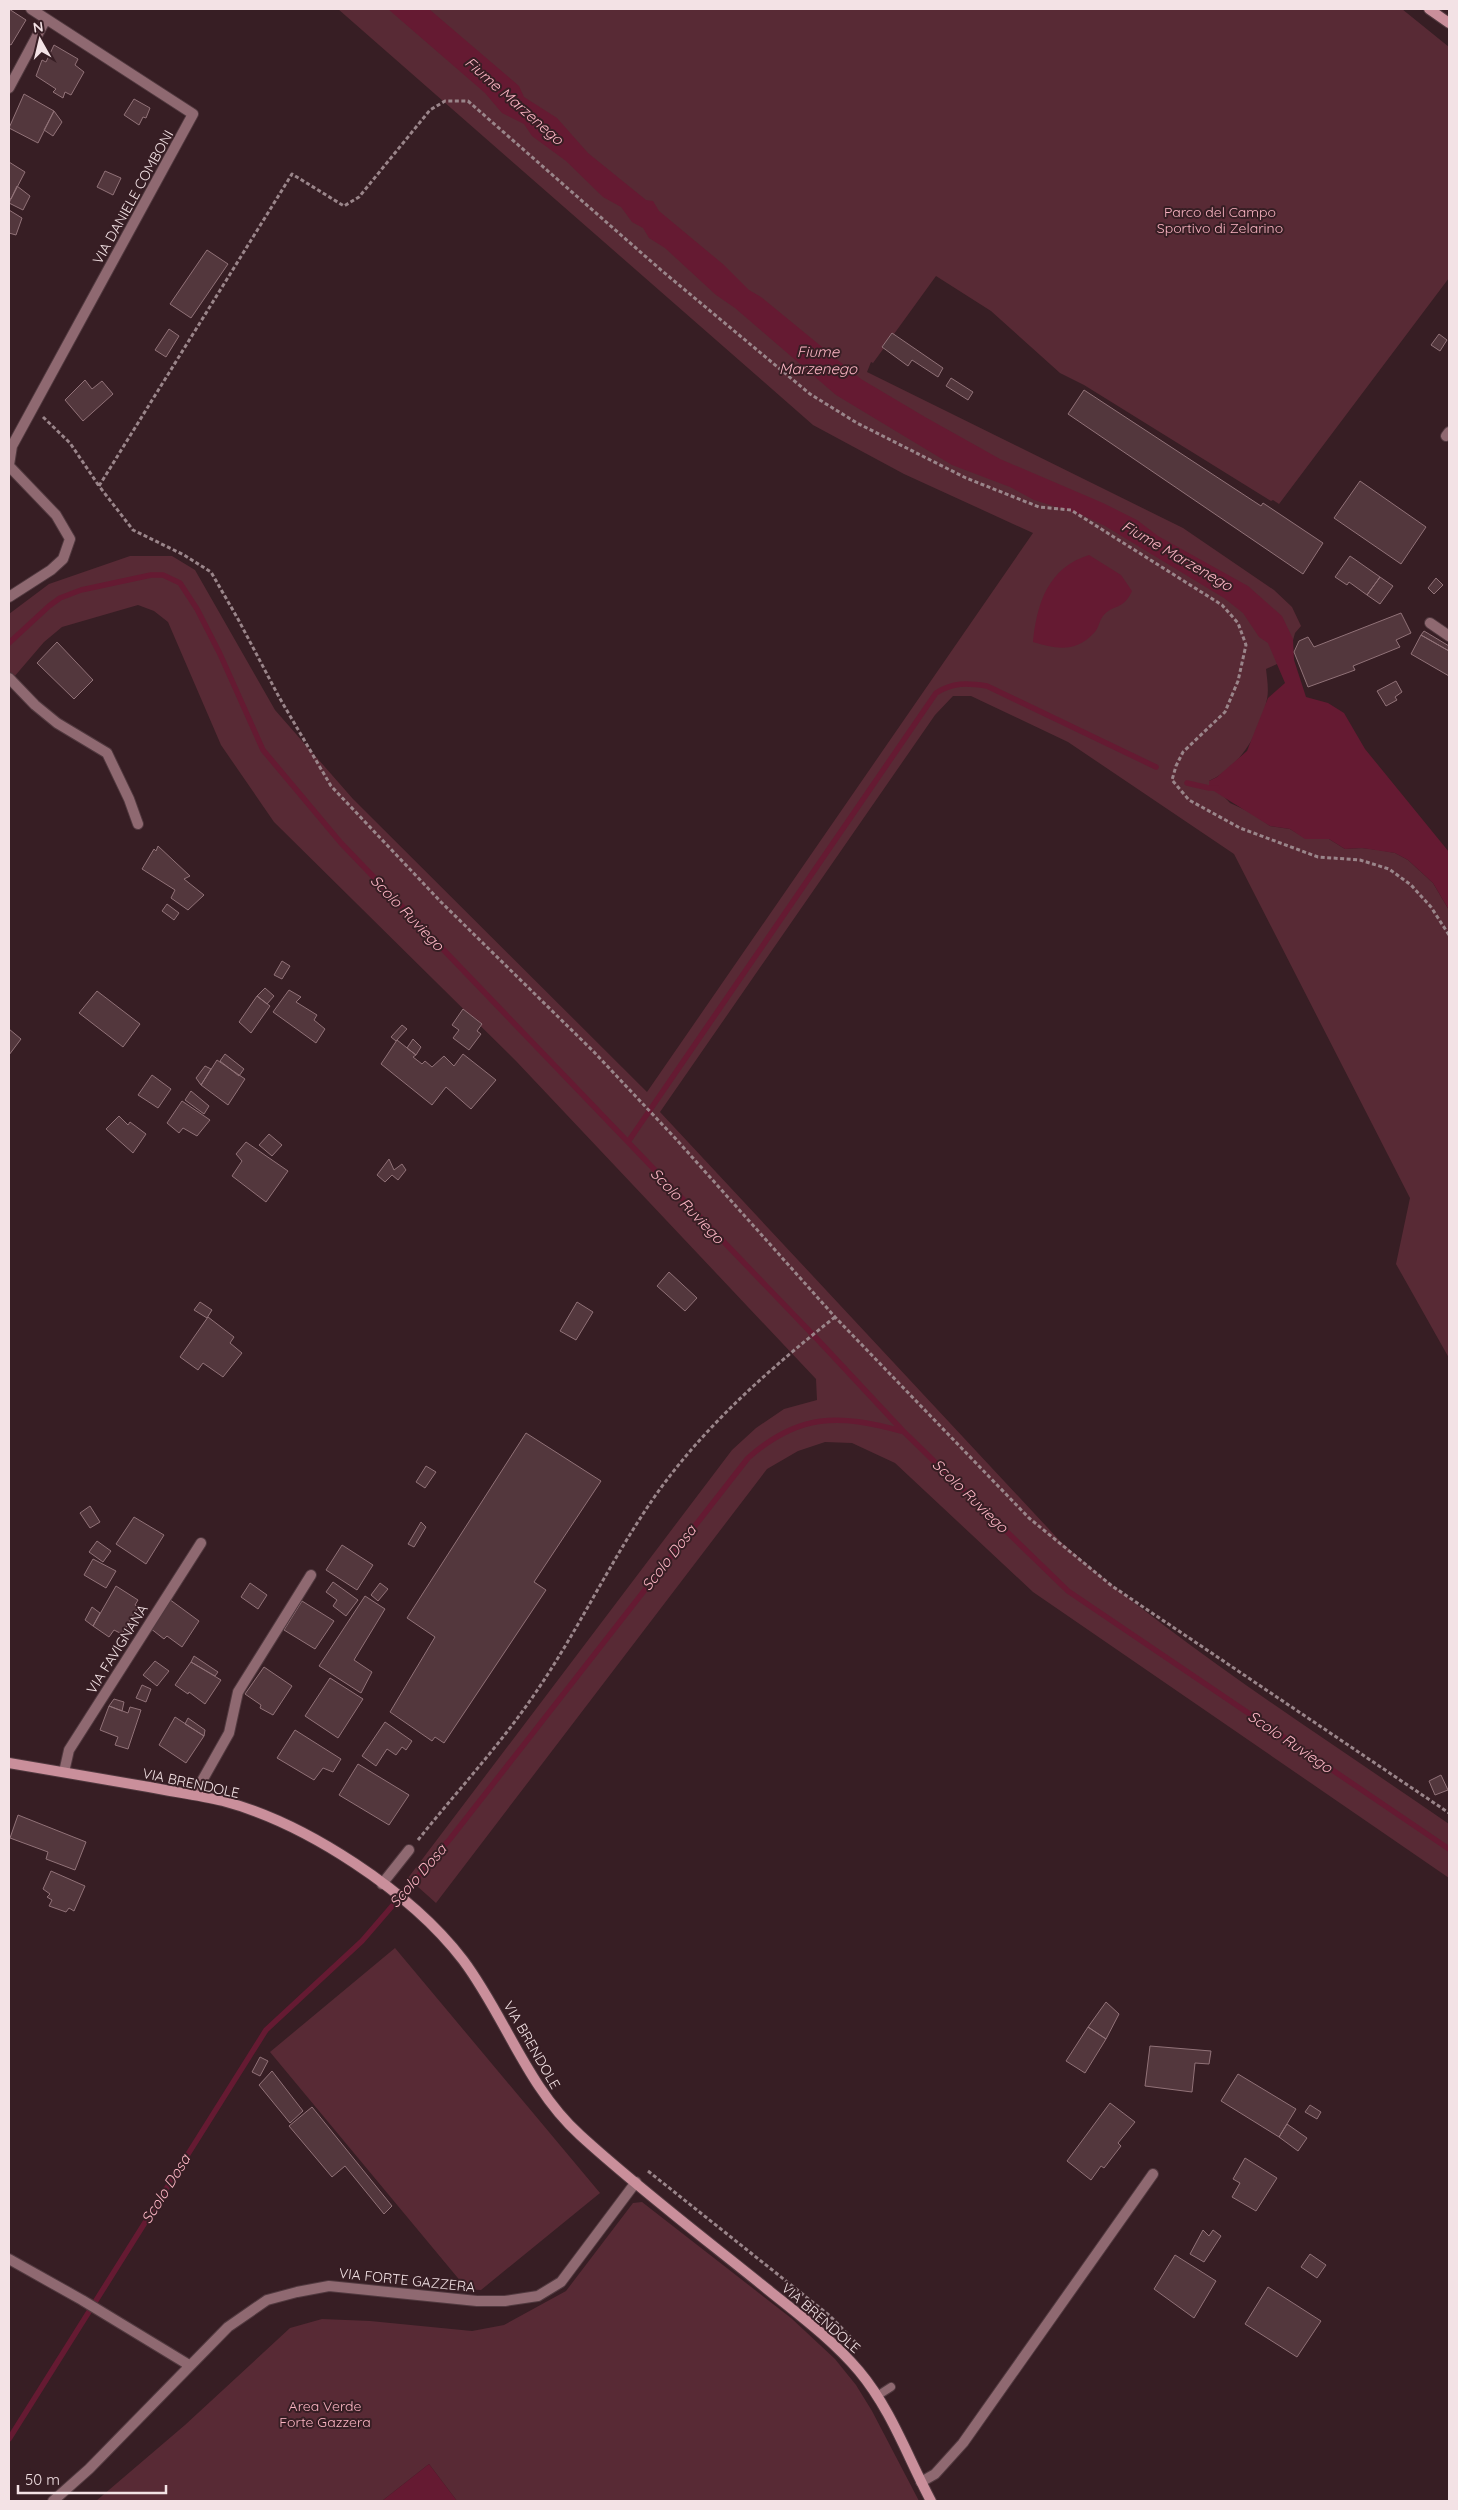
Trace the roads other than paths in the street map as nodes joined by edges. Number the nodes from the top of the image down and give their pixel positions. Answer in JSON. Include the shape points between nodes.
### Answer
{"nodes":[{"id":1,"x":31,"y":9,"type":"edge"},
{"id":2,"x":1429,"y":9,"type":"edge"},
{"id":3,"x":46,"y":19,"type":"junction"},
{"id":4,"x":1449,"y":23,"type":"edge"},
{"id":5,"x":9,"y":88,"type":"edge"},
{"id":6,"x":9,"y":465,"type":"edge"},
{"id":7,"x":9,"y":597,"type":"edge"},
{"id":8,"x":1430,"y":623,"type":"dead end"},
{"id":9,"x":1449,"y":636,"type":"edge"},
{"id":10,"x":9,"y":678,"type":"edge"},
{"id":11,"x":138,"y":824,"type":"dead end"},
{"id":12,"x":201,"y":1542,"type":"dead end"},
{"id":13,"x":311,"y":1575,"type":"dead end"},
{"id":14,"x":9,"y":1763,"type":"edge"},
{"id":15,"x":64,"y":1772,"type":"junction"},
{"id":16,"x":194,"y":1796,"type":"junction"},
{"id":17,"x":409,"y":1850,"type":"road end"},
{"id":18,"x":382,"y":1884,"type":"junction"},
{"id":19,"x":1153,"y":2174,"type":"dead end"},
{"id":20,"x":636,"y":2182,"type":"junction"},
{"id":21,"x":9,"y":2259,"type":"edge"},
{"id":22,"x":189,"y":2365,"type":"junction"},
{"id":23,"x":891,"y":2387,"type":"dead end"},
{"id":24,"x":877,"y":2396,"type":"junction"},
{"id":25,"x":921,"y":2482,"type":"junction"},
{"id":26,"x":54,"y":2501,"type":"edge"},
{"id":27,"x":931,"y":2501,"type":"edge"}],
"edges":[{"from":1,"to":3,"type":"street","name":"VIA DANIELE COMBONI"},
{"from":2,"to":4,"type":"street"},
{"from":3,"to":5,"type":"street"},
{"from":3,"to":6,"type":"street","name":"VIA DANIELE COMBONI","via":[[193,114],[12,446]]},
{"from":6,"to":7,"type":"street","name":"VIA DANIELE COMBONI","via":[[56,515],[70,539],[63,558],[51,570]]},
{"from":8,"to":9,"type":"street"},
{"from":10,"to":11,"type":"street","via":[[57,723],[107,753],[130,799]]},
{"from":12,"to":15,"type":"street","name":"VIA FAVIGNANA","via":[[69,1750]]},
{"from":13,"to":16,"type":"street","via":[[238,1692],[229,1733]]},
{"from":14,"to":15,"type":"street","name":"VIA BRENDOLE"},
{"from":15,"to":16,"type":"street","name":"VIA BRENDOLE"},
{"from":16,"to":18,"type":"street","name":"VIA BRENDOLE","via":[[223,1801],[304,1833]]},
{"from":17,"to":18,"type":"street"},
{"from":18,"to":20,"type":"street","name":"VIA BRENDOLE","via":[[433,1927],[483,1987],[554,2106],[578,2133]]},
{"from":19,"to":25,"type":"street","via":[[963,2443],[935,2474]]},
{"from":20,"to":22,"type":"street","name":"VIA FORTE GAZZERA","via":[[561,2282],[538,2296],[477,2302],[329,2286],[297,2292],[267,2300],[228,2327]]},
{"from":20,"to":24,"type":"street","name":"VIA BRENDOLE","via":[[840,2351]]},
{"from":21,"to":22,"type":"street"},
{"from":22,"to":26,"type":"street","name":"VIA FORTE GAZZERA"},
{"from":23,"to":24,"type":"lane"},
{"from":24,"to":25,"type":"street","name":"VIA BRENDOLE"},
{"from":25,"to":27,"type":"street","name":"VIA BRENDOLE"}]}
